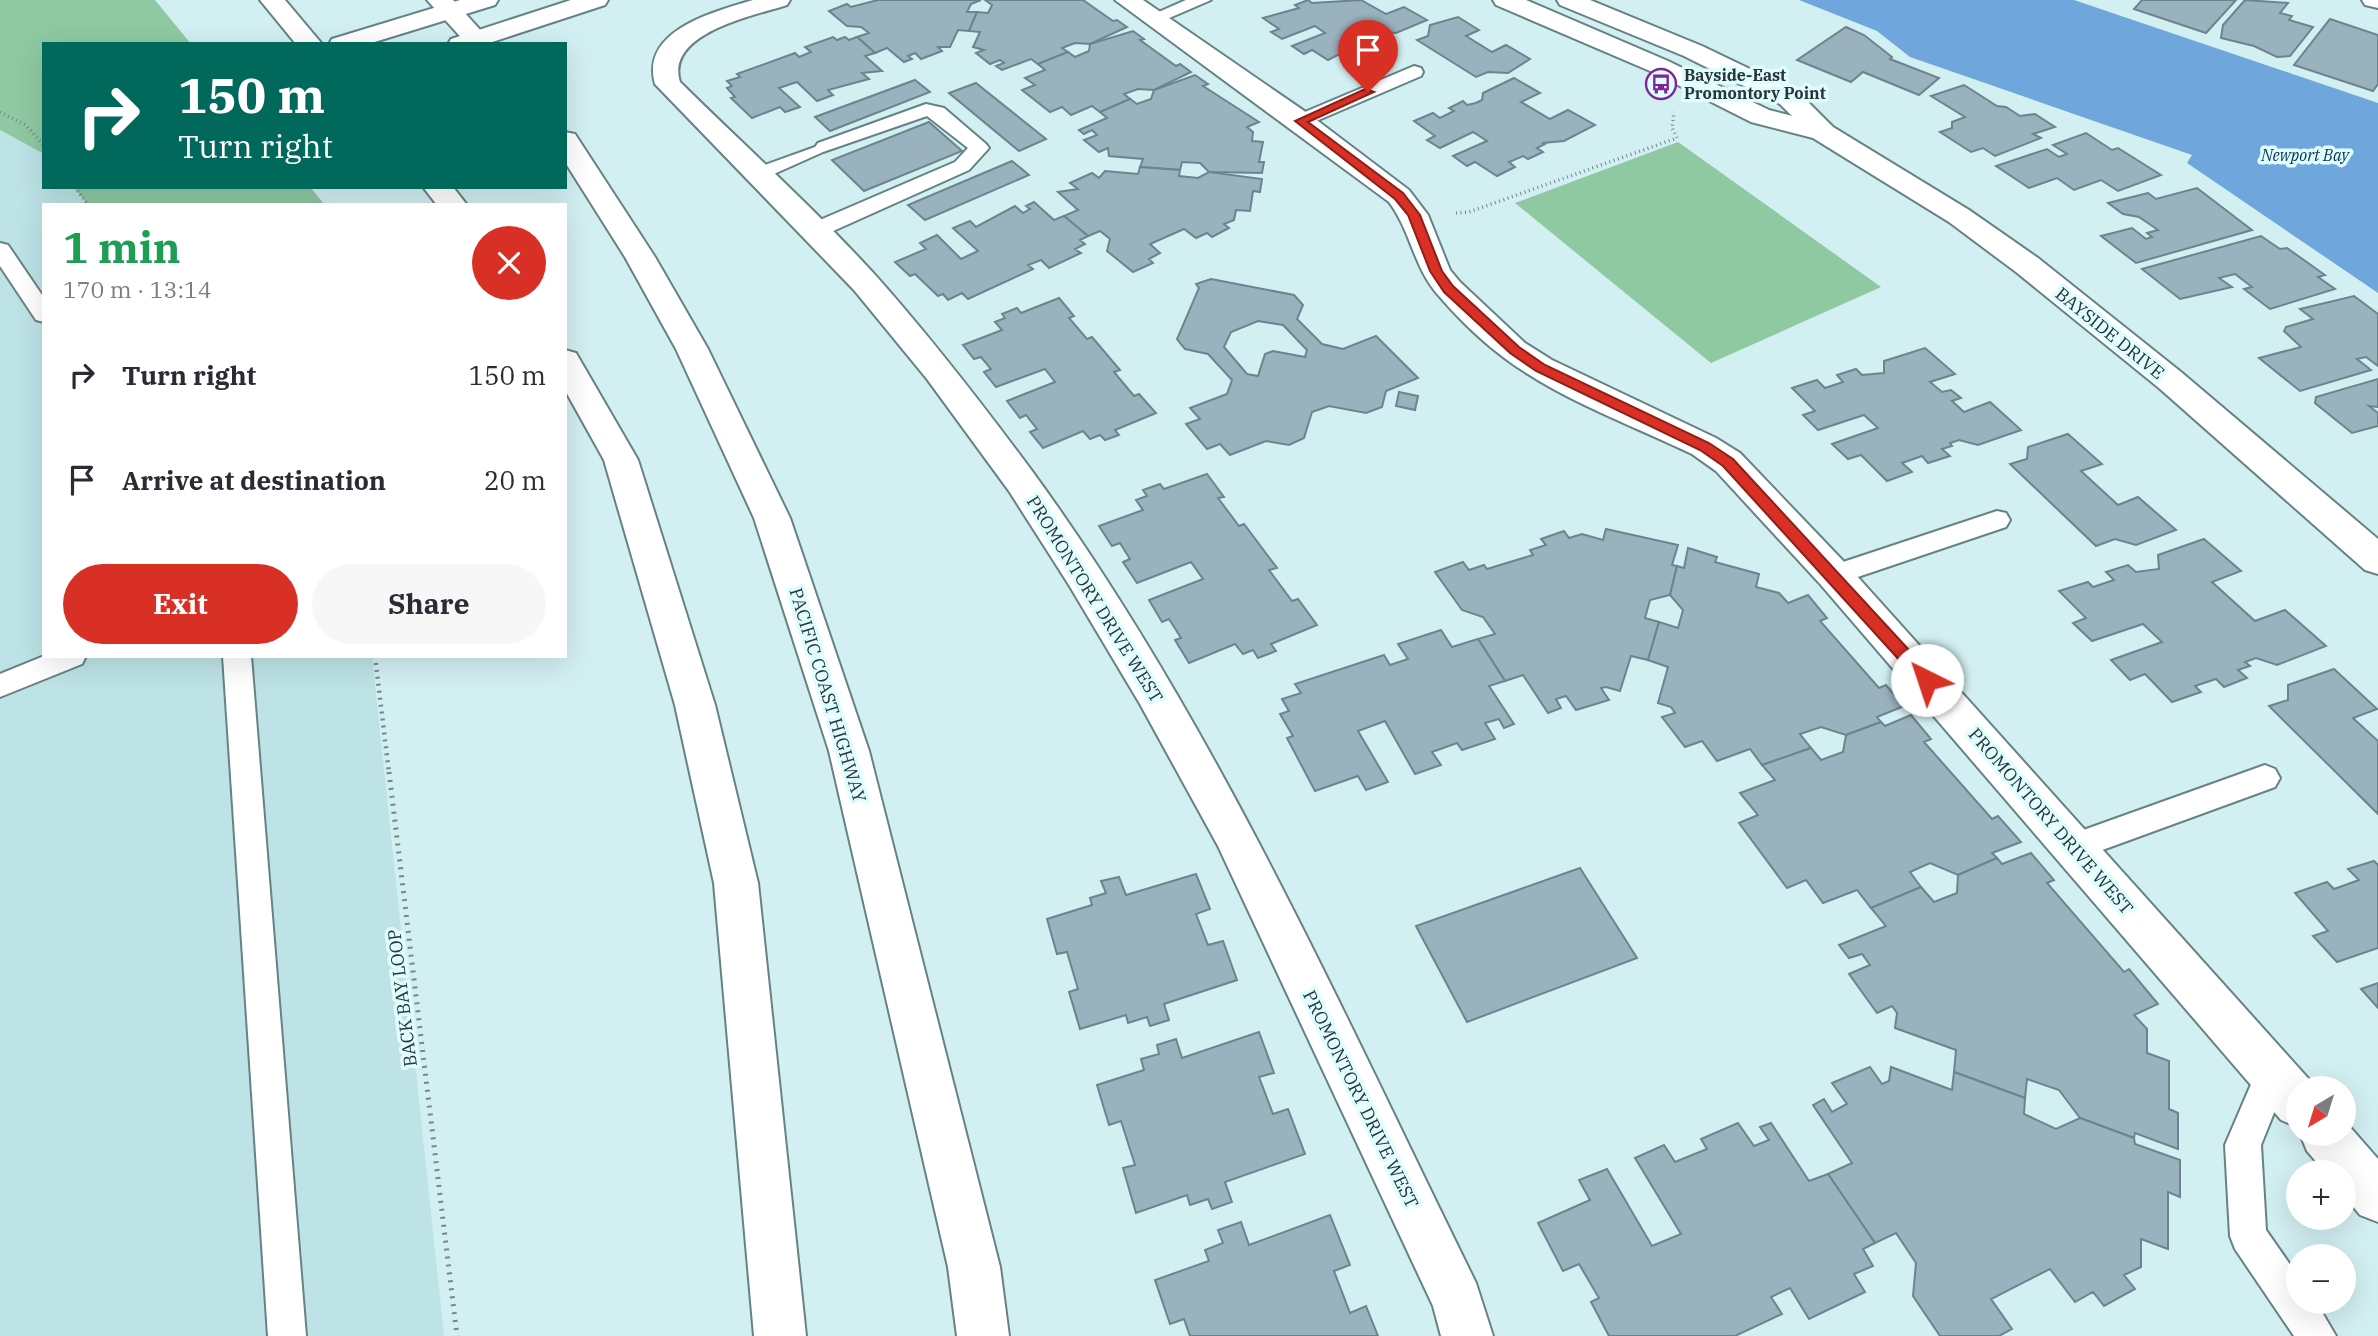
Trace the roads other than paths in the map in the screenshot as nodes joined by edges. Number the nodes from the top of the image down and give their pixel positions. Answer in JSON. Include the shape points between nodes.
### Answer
{"nodes":[{"id":1,"x":272,"y":0,"type":"edge"},
{"id":2,"x":486,"y":0,"type":"edge"},
{"id":3,"x":596,"y":0,"type":"edge"},
{"id":4,"x":778,"y":0,"type":"edge"},
{"id":5,"x":1202,"y":0,"type":"edge"},
{"id":6,"x":1505,"y":0,"type":"edge"},
{"id":7,"x":1569,"y":0,"type":"edge"},
{"id":8,"x":445,"y":5,"type":"edge"},
{"id":9,"x":1140,"y":9,"type":"edge"},
{"id":10,"x":308,"y":42,"type":"edge"},
{"id":11,"x":346,"y":42,"type":"edge"},
{"id":12,"x":472,"y":42,"type":"edge"},
{"id":13,"x":1414,"y":72,"type":"dead end"},
{"id":14,"x":1300,"y":121,"type":"junction"},
{"id":15,"x":1822,"y":133,"type":"junction"},
{"id":16,"x":567,"y":143,"type":"edge"},
{"id":17,"x":758,"y":174,"type":"junction"},
{"id":18,"x":439,"y":189,"type":"edge"},
{"id":19,"x":451,"y":203,"type":"edge"},
{"id":20,"x":814,"y":231,"type":"junction"},
{"id":21,"x":0,"y":250,"type":"edge"},
{"id":22,"x":42,"y":312,"type":"edge"},
{"id":23,"x":567,"y":365,"type":"edge"},
{"id":24,"x":1997,"y":520,"type":"dead end"},
{"id":25,"x":2378,"y":560,"type":"edge"},
{"id":26,"x":1834,"y":575,"type":"junction"},
{"id":27,"x":67,"y":658,"type":"edge"},
{"id":28,"x":237,"y":658,"type":"edge"},
{"id":29,"x":0,"y":686,"type":"edge"},
{"id":30,"x":2265,"y":778,"type":"dead end"},
{"id":31,"x":2075,"y":847,"type":"junction"},
{"id":32,"x":2273,"y":1073,"type":"junction"},
{"id":33,"x":2286,"y":1088,"type":"edge"},
{"id":34,"x":2334,"y":1146,"type":"edge"},
{"id":35,"x":2378,"y":1197,"type":"edge"},
{"id":36,"x":287,"y":1336,"type":"edge"},
{"id":37,"x":780,"y":1336,"type":"edge"},
{"id":38,"x":983,"y":1336,"type":"edge"},
{"id":39,"x":1467,"y":1336,"type":"edge"},
{"id":40,"x":2317,"y":1336,"type":"edge"}],
"edges":[{"from":1,"to":10,"type":"main road"},
{"from":2,"to":8,"type":"main road"},
{"from":3,"to":12,"type":"main road"},
{"from":4,"to":17,"type":"main road","name":"PROMONTORY DRIVE WEST","via":[[688,35],[671,49],[664,66],[668,84]]},
{"from":5,"to":9,"type":"lane"},
{"from":6,"to":15,"type":"main road","name":"BAYSIDE DRIVE","via":[[1659,65],[1760,116]]},
{"from":7,"to":15,"type":"main road","name":"BAYSIDE DRIVE","via":[[1693,51],[1789,99]]},
{"from":8,"to":11,"type":"main road"},
{"from":8,"to":12,"type":"main road"},
{"from":9,"to":14,"type":"main road","name":"PROMONTORY DRIVE WEST"},
{"from":13,"to":14,"type":"lane"},
{"from":14,"to":26,"type":"main road","name":"PROMONTORY DRIVE WEST","via":[[1399,196],[1414,215],[1436,271],[1449,289],[1514,350],[1728,462]]},
{"from":15,"to":25,"type":"main road","name":"BAYSIDE DRIVE","via":[[1959,216],[2027,265],[2170,380]]},
{"from":16,"to":38,"type":"main road","name":"PACIFIC COAST HIGHWAY","via":[[692,349],[772,518],[849,751],[974,1267]]},
{"from":17,"to":20,"type":"main road","name":"PROMONTORY DRIVE WEST"},
{"from":17,"to":20,"type":"lane","via":[[926,110],[937,112],[979,148],[961,166]]},
{"from":18,"to":19,"type":"main road"},
{"from":20,"to":39,"type":"main road","name":"PROMONTORY DRIVE WEST","via":[[939,371],[1013,471],[1154,693],[1233,834],[1458,1301]]},
{"from":21,"to":22,"type":"lane"},
{"from":23,"to":37,"type":"main road","via":[[621,460],[695,705],[733,871]]},
{"from":24,"to":26,"type":"lane"},
{"from":26,"to":31,"type":"main road","name":"PROMONTORY DRIVE WEST"},
{"from":27,"to":29,"type":"lane"},
{"from":28,"to":36,"type":"lane"},
{"from":30,"to":31,"type":"lane"},
{"from":31,"to":32,"type":"main road","name":"PROMONTORY DRIVE WEST"},
{"from":32,"to":33,"type":"main road","name":"PROMONTORY DRIVE WEST"},
{"from":32,"to":40,"type":"lane","via":[[2243,1145],[2248,1236]]},
{"from":34,"to":35,"type":"main road"}]}
